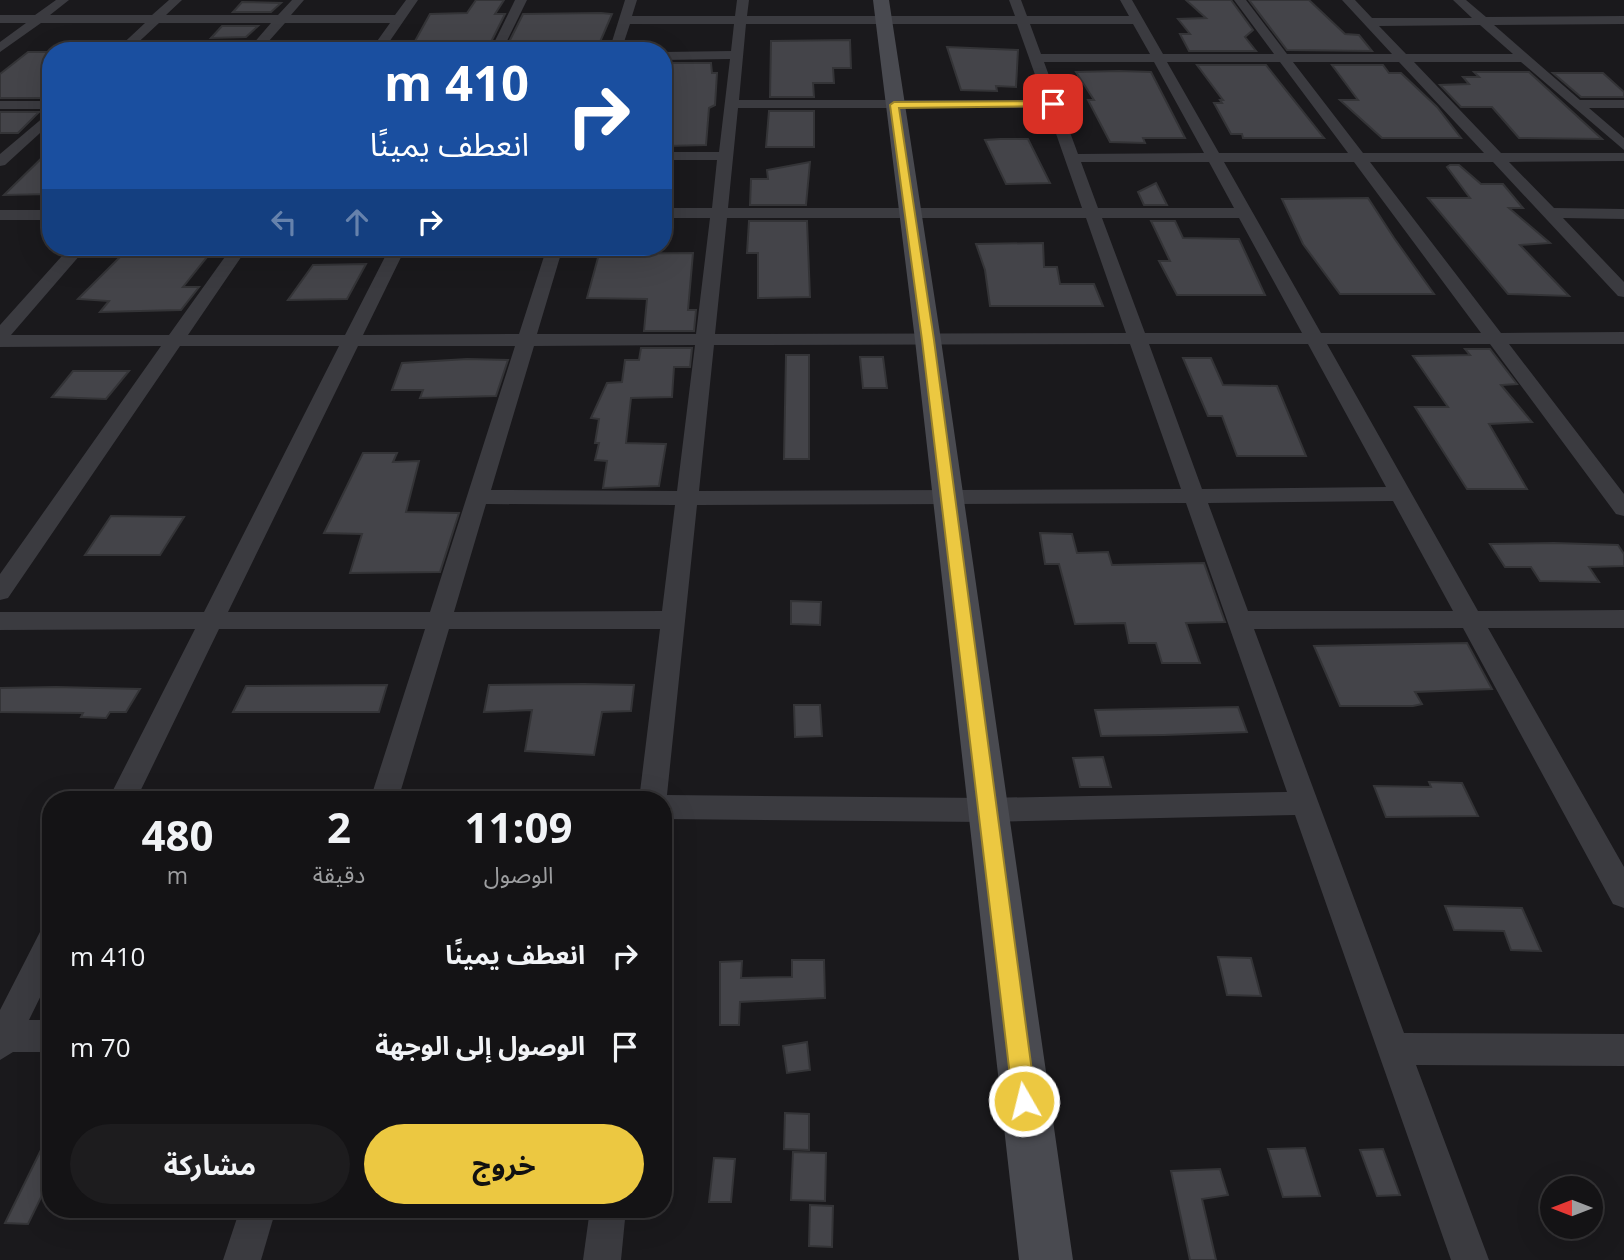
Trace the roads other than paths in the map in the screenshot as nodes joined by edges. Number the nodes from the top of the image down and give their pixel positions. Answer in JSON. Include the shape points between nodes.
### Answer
{"nodes":[{"id":1,"x":62,"y":0,"type":"edge"},
{"id":2,"x":176,"y":0,"type":"edge"},
{"id":3,"x":298,"y":0,"type":"edge"},
{"id":4,"x":412,"y":0,"type":"edge"},
{"id":5,"x":521,"y":0,"type":"edge"},
{"id":6,"x":631,"y":0,"type":"edge"},
{"id":7,"x":1126,"y":0,"type":"edge"},
{"id":8,"x":1240,"y":0,"type":"edge"},
{"id":9,"x":1348,"y":0,"type":"edge"},
{"id":10,"x":1459,"y":0,"type":"edge"},
{"id":11,"x":1594,"y":7,"type":"dead end"},
{"id":12,"x":742,"y":10,"type":"edge"},
{"id":13,"x":882,"y":10,"type":"edge"},
{"id":14,"x":1019,"y":10,"type":"edge"},
{"id":15,"x":0,"y":19,"type":"edge"},
{"id":16,"x":38,"y":19,"type":"junction"},
{"id":17,"x":155,"y":19,"type":"junction"},
{"id":18,"x":282,"y":19,"type":"junction"},
{"id":19,"x":399,"y":19,"type":"junction"},
{"id":20,"x":625,"y":20,"type":"junction"},
{"id":21,"x":1138,"y":20,"type":"junction"},
{"id":22,"x":1618,"y":20,"type":"edge"},
{"id":23,"x":1368,"y":22,"type":"junction"},
{"id":24,"x":1484,"y":22,"type":"junction"},
{"id":25,"x":1624,"y":29,"type":"edge"},
{"id":26,"x":131,"y":42,"type":"edge"},
{"id":27,"x":261,"y":42,"type":"edge"},
{"id":28,"x":382,"y":42,"type":"edge"},
{"id":29,"x":500,"y":42,"type":"edge"},
{"id":30,"x":618,"y":42,"type":"edge"},
{"id":31,"x":0,"y":48,"type":"edge"},
{"id":32,"x":672,"y":55,"type":"edge"},
{"id":33,"x":737,"y":55,"type":"junction"},
{"id":34,"x":1036,"y":58,"type":"junction"},
{"id":35,"x":1158,"y":58,"type":"junction"},
{"id":36,"x":1283,"y":58,"type":"junction"},
{"id":37,"x":1403,"y":58,"type":"junction"},
{"id":38,"x":1524,"y":58,"type":"junction"},
{"id":39,"x":732,"y":103,"type":"junction"},
{"id":40,"x":0,"y":104,"type":"edge"},
{"id":41,"x":1053,"y":104,"type":"junction"},
{"id":42,"x":1577,"y":104,"type":"junction"},
{"id":43,"x":1624,"y":104,"type":"edge"},
{"id":44,"x":42,"y":105,"type":"edge"},
{"id":45,"x":894,"y":105,"type":"junction"},
{"id":46,"x":42,"y":123,"type":"edge"},
{"id":47,"x":1624,"y":146,"type":"edge"},
{"id":48,"x":672,"y":156,"type":"edge"},
{"id":49,"x":726,"y":156,"type":"junction"},
{"id":50,"x":1624,"y":157,"type":"edge"},
{"id":51,"x":1072,"y":158,"type":"junction"},
{"id":52,"x":1214,"y":159,"type":"junction"},
{"id":53,"x":1360,"y":159,"type":"junction"},
{"id":54,"x":1498,"y":159,"type":"junction"},
{"id":55,"x":0,"y":162,"type":"edge"},
{"id":56,"x":672,"y":213,"type":"edge"},
{"id":57,"x":719,"y":213,"type":"junction"},
{"id":58,"x":1245,"y":213,"type":"junction"},
{"id":59,"x":1549,"y":213,"type":"junction"},
{"id":60,"x":910,"y":214,"type":"junction"},
{"id":61,"x":1092,"y":214,"type":"junction"},
{"id":62,"x":1624,"y":214,"type":"edge"},
{"id":63,"x":0,"y":215,"type":"edge"},
{"id":64,"x":42,"y":215,"type":"edge"},
{"id":65,"x":71,"y":256,"type":"edge"},
{"id":66,"x":234,"y":256,"type":"edge"},
{"id":67,"x":394,"y":256,"type":"edge"},
{"id":68,"x":552,"y":256,"type":"edge"},
{"id":69,"x":1624,"y":292,"type":"edge"},
{"id":70,"x":0,"y":338,"type":"edge"},
{"id":71,"x":1137,"y":338,"type":"junction"},
{"id":72,"x":1314,"y":338,"type":"junction"},
{"id":73,"x":1495,"y":338,"type":"junction"},
{"id":74,"x":1624,"y":338,"type":"edge"},
{"id":75,"x":526,"y":340,"type":"junction"},
{"id":76,"x":705,"y":340,"type":"junction"},
{"id":77,"x":928,"y":340,"type":"junction"},
{"id":78,"x":175,"y":341,"type":"junction"},
{"id":79,"x":351,"y":341,"type":"junction"},
{"id":80,"x":1401,"y":494,"type":"junction"},
{"id":81,"x":478,"y":497,"type":"junction"},
{"id":82,"x":1194,"y":497,"type":"junction"},
{"id":83,"x":687,"y":498,"type":"junction"},
{"id":84,"x":947,"y":499,"type":"junction"},
{"id":85,"x":1624,"y":509,"type":"edge"},
{"id":86,"x":0,"y":592,"type":"edge"},
{"id":87,"x":1471,"y":619,"type":"junction"},
{"id":88,"x":1624,"y":619,"type":"edge"},
{"id":89,"x":674,"y":620,"type":"junction"},
{"id":90,"x":1238,"y":620,"type":"junction"},
{"id":91,"x":0,"y":621,"type":"edge"},
{"id":92,"x":211,"y":621,"type":"junction"},
{"id":93,"x":439,"y":621,"type":"junction"},
{"id":94,"x":126,"y":791,"type":"edge"},
{"id":95,"x":387,"y":791,"type":"edge"},
{"id":96,"x":654,"y":791,"type":"edge"},
{"id":97,"x":1304,"y":803,"type":"junction"},
{"id":98,"x":672,"y":807,"type":"edge"},
{"id":99,"x":985,"y":810,"type":"junction"},
{"id":100,"x":1624,"y":895,"type":"edge"},
{"id":101,"x":42,"y":959,"type":"edge"},
{"id":102,"x":42,"y":1037,"type":"edge"},
{"id":103,"x":1,"y":1039,"type":"edge"},
{"id":104,"x":1393,"y":1049,"type":"junction"},
{"id":105,"x":1624,"y":1050,"type":"edge"},
{"id":106,"x":255,"y":1218,"type":"edge"},
{"id":107,"x":607,"y":1218,"type":"edge"},
{"id":108,"x":242,"y":1260,"type":"edge"},
{"id":109,"x":602,"y":1260,"type":"edge"},
{"id":110,"x":1046,"y":1260,"type":"edge"},
{"id":111,"x":1469,"y":1260,"type":"edge"}],
"edges":[{"from":1,"to":16,"type":"street"},
{"from":2,"to":17,"type":"street"},
{"from":3,"to":18,"type":"street"},
{"from":4,"to":19,"type":"street"},
{"from":5,"to":29,"type":"street"},
{"from":6,"to":20,"type":"street"},
{"from":7,"to":21,"type":"street"},
{"from":8,"to":36,"type":"street"},
{"from":9,"to":23,"type":"street"},
{"from":10,"to":24,"type":"street"},
{"from":11,"to":22,"type":"street"},
{"from":12,"to":13,"type":"street"},
{"from":12,"to":20,"type":"street"},
{"from":12,"to":33,"type":"street"},
{"from":13,"to":14,"type":"street"},
{"from":13,"to":45,"type":"street"},
{"from":14,"to":21,"type":"street"},
{"from":14,"to":34,"type":"street"},
{"from":15,"to":16,"type":"street"},
{"from":16,"to":17,"type":"street"},
{"from":16,"to":31,"type":"street"},
{"from":17,"to":18,"type":"street"},
{"from":17,"to":26,"type":"street"},
{"from":18,"to":19,"type":"street"},
{"from":18,"to":27,"type":"street"},
{"from":19,"to":28,"type":"street"},
{"from":20,"to":30,"type":"street"},
{"from":21,"to":35,"type":"street"},
{"from":22,"to":24,"type":"street"},
{"from":22,"to":25,"type":"street"},
{"from":23,"to":24,"type":"street"},
{"from":23,"to":37,"type":"street"},
{"from":24,"to":38,"type":"street"},
{"from":32,"to":33,"type":"street"},
{"from":33,"to":39,"type":"street"},
{"from":34,"to":35,"type":"street"},
{"from":34,"to":41,"type":"street"},
{"from":35,"to":36,"type":"street"},
{"from":35,"to":52,"type":"street"},
{"from":36,"to":37,"type":"street"},
{"from":36,"to":53,"type":"street"},
{"from":37,"to":38,"type":"street"},
{"from":37,"to":54,"type":"street"},
{"from":38,"to":42,"type":"street"},
{"from":39,"to":45,"type":"street"},
{"from":39,"to":49,"type":"street"},
{"from":40,"to":44,"type":"street"},
{"from":41,"to":45,"type":"street"},
{"from":41,"to":51,"type":"street"},
{"from":42,"to":43,"type":"street"},
{"from":42,"to":47,"type":"street"},
{"from":45,"to":60,"type":"street"},
{"from":46,"to":55,"type":"street"},
{"from":48,"to":49,"type":"street"},
{"from":49,"to":57,"type":"street"},
{"from":50,"to":54,"type":"street"},
{"from":51,"to":52,"type":"street"},
{"from":51,"to":61,"type":"street"},
{"from":52,"to":53,"type":"street"},
{"from":52,"to":58,"type":"street"},
{"from":53,"to":54,"type":"street"},
{"from":53,"to":73,"type":"street"},
{"from":54,"to":59,"type":"street"},
{"from":56,"to":57,"type":"street"},
{"from":57,"to":60,"type":"street"},
{"from":57,"to":76,"type":"street"},
{"from":58,"to":61,"type":"street"},
{"from":58,"to":72,"type":"street"},
{"from":59,"to":62,"type":"street"},
{"from":59,"to":69,"type":"street"},
{"from":60,"to":61,"type":"street"},
{"from":60,"to":77,"type":"street"},
{"from":61,"to":71,"type":"street"},
{"from":63,"to":64,"type":"street"},
{"from":65,"to":70,"type":"street"},
{"from":66,"to":78,"type":"street"},
{"from":67,"to":79,"type":"street"},
{"from":68,"to":75,"type":"street"},
{"from":70,"to":78,"type":"street"},
{"from":71,"to":72,"type":"street"},
{"from":71,"to":77,"type":"street"},
{"from":71,"to":82,"type":"street"},
{"from":72,"to":73,"type":"street"},
{"from":72,"to":80,"type":"street"},
{"from":73,"to":74,"type":"street"},
{"from":73,"to":85,"type":"street"},
{"from":75,"to":76,"type":"street"},
{"from":75,"to":79,"type":"street"},
{"from":75,"to":81,"type":"street"},
{"from":76,"to":77,"type":"street"},
{"from":76,"to":83,"type":"street"},
{"from":77,"to":84,"type":"street"},
{"from":78,"to":79,"type":"street"},
{"from":78,"to":86,"type":"street"},
{"from":79,"to":92,"type":"street"},
{"from":80,"to":82,"type":"street"},
{"from":80,"to":87,"type":"street"},
{"from":81,"to":83,"type":"street"},
{"from":81,"to":93,"type":"street"},
{"from":82,"to":84,"type":"street"},
{"from":82,"to":90,"type":"street"},
{"from":83,"to":84,"type":"street"},
{"from":83,"to":89,"type":"street"},
{"from":84,"to":99,"type":"street"},
{"from":87,"to":88,"type":"street"},
{"from":87,"to":90,"type":"street"},
{"from":87,"to":100,"type":"street"},
{"from":89,"to":93,"type":"street"},
{"from":89,"to":96,"type":"street"},
{"from":90,"to":97,"type":"street"},
{"from":91,"to":92,"type":"street"},
{"from":92,"to":93,"type":"street"},
{"from":92,"to":94,"type":"street"},
{"from":93,"to":95,"type":"street"},
{"from":97,"to":99,"type":"street"},
{"from":97,"to":104,"type":"street"},
{"from":98,"to":99,"type":"street"},
{"from":99,"to":110,"type":"street"},
{"from":101,"to":103,"type":"street"},
{"from":102,"to":103,"type":"street"},
{"from":104,"to":105,"type":"street"},
{"from":104,"to":111,"type":"street"},
{"from":106,"to":108,"type":"street"},
{"from":107,"to":109,"type":"street"}]}
